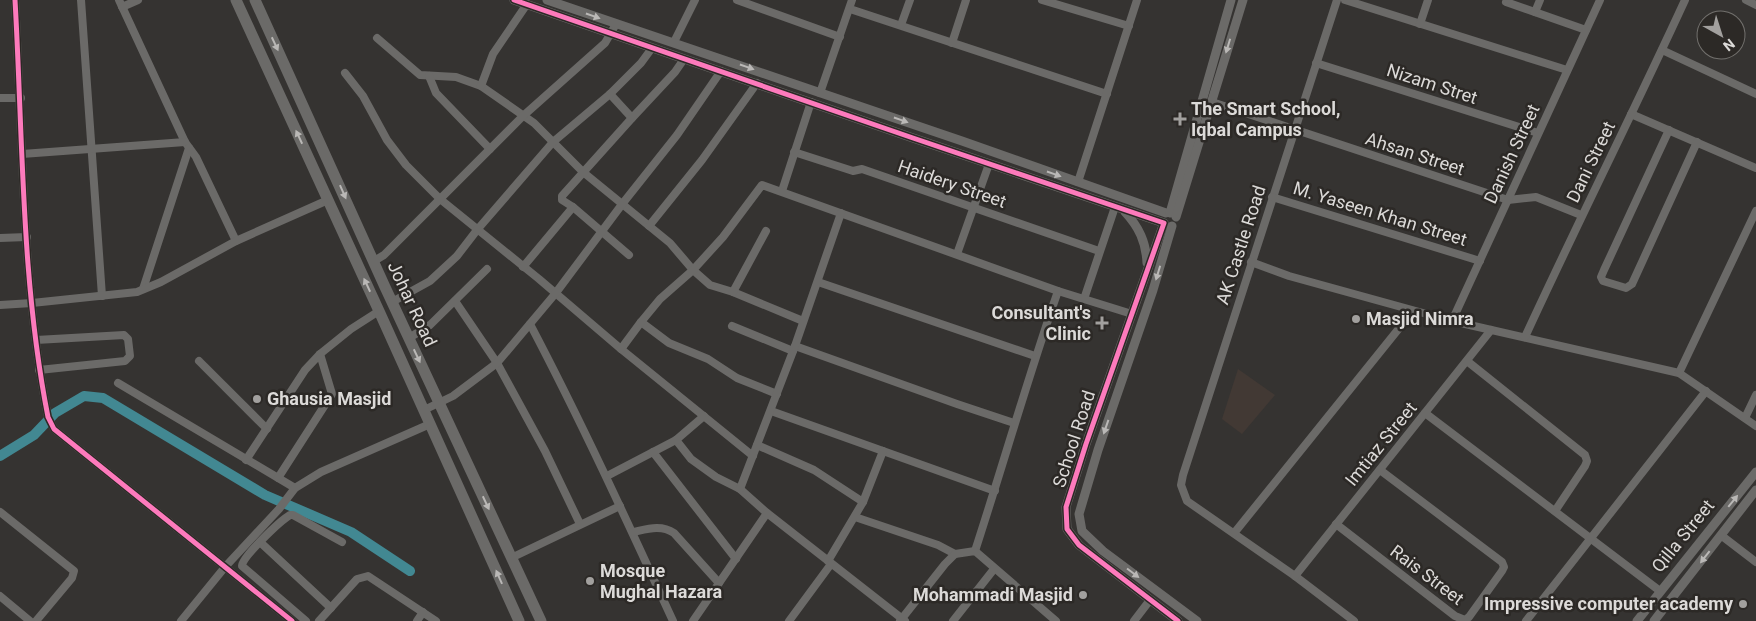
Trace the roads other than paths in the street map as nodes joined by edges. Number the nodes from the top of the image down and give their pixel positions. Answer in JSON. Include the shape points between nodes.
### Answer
{"nodes":[{"id":1,"x":15,"y":0,"type":"edge"},
{"id":2,"x":81,"y":0,"type":"edge"},
{"id":3,"x":138,"y":0,"type":"edge"},
{"id":4,"x":236,"y":0,"type":"edge"},
{"id":5,"x":255,"y":0,"type":"edge"},
{"id":6,"x":514,"y":0,"type":"edge"},
{"id":7,"x":547,"y":0,"type":"edge"},
{"id":8,"x":695,"y":0,"type":"edge"},
{"id":9,"x":737,"y":0,"type":"edge"},
{"id":10,"x":852,"y":0,"type":"edge"},
{"id":11,"x":910,"y":0,"type":"edge"},
{"id":12,"x":966,"y":0,"type":"edge"},
{"id":13,"x":1042,"y":0,"type":"edge"},
{"id":14,"x":1137,"y":0,"type":"edge"},
{"id":15,"x":1230,"y":0,"type":"edge"},
{"id":16,"x":1243,"y":0,"type":"edge"},
{"id":17,"x":1337,"y":0,"type":"edge"},
{"id":18,"x":1345,"y":0,"type":"edge"},
{"id":19,"x":1428,"y":0,"type":"edge"},
{"id":20,"x":1507,"y":0,"type":"edge"},
{"id":21,"x":1540,"y":0,"type":"edge"},
{"id":22,"x":1600,"y":0,"type":"edge"},
{"id":23,"x":1685,"y":0,"type":"edge"},
{"id":24,"x":1746,"y":0,"type":"edge"},
{"id":25,"x":560,"y":2,"type":"edge"},
{"id":26,"x":120,"y":4,"type":"edge"},
{"id":27,"x":526,"y":4,"type":"junction"},
{"id":28,"x":1756,"y":4,"type":"edge"},
{"id":29,"x":850,"y":8,"type":"junction"},
{"id":30,"x":1536,"y":12,"type":"junction"},
{"id":31,"x":616,"y":24,"type":"junction"},
{"id":32,"x":1420,"y":24,"type":"junction"},
{"id":33,"x":1223,"y":25,"type":"junction"},
{"id":34,"x":901,"y":26,"type":"junction"},
{"id":35,"x":1129,"y":26,"type":"junction"},
{"id":36,"x":1234,"y":28,"type":"junction"},
{"id":37,"x":1586,"y":30,"type":"junction"},
{"id":38,"x":611,"y":34,"type":"junction"},
{"id":39,"x":377,"y":38,"type":"dead end"},
{"id":40,"x":840,"y":38,"type":"junction"},
{"id":41,"x":674,"y":42,"type":"junction"},
{"id":42,"x":952,"y":42,"type":"junction"},
{"id":43,"x":652,"y":48,"type":"junction"},
{"id":44,"x":1662,"y":50,"type":"junction"},
{"id":45,"x":684,"y":59,"type":"junction"},
{"id":46,"x":1316,"y":63,"type":"junction"},
{"id":47,"x":1567,"y":70,"type":"junction"},
{"id":48,"x":721,"y":71,"type":"junction"},
{"id":49,"x":345,"y":73,"type":"dead end"},
{"id":50,"x":430,"y":76,"type":"junction"},
{"id":51,"x":757,"y":83,"type":"junction"},
{"id":52,"x":481,"y":86,"type":"junction"},
{"id":53,"x":820,"y":93,"type":"junction"},
{"id":54,"x":610,"y":94,"type":"junction"},
{"id":55,"x":1107,"y":94,"type":"junction"},
{"id":56,"x":1756,"y":94,"type":"edge"},
{"id":57,"x":0,"y":98,"type":"edge"},
{"id":58,"x":20,"y":98,"type":"junction"},
{"id":59,"x":811,"y":102,"type":"junction"},
{"id":60,"x":1212,"y":102,"type":"junction"},
{"id":61,"x":1631,"y":114,"type":"junction"},
{"id":62,"x":523,"y":116,"type":"junction"},
{"id":63,"x":632,"y":118,"type":"junction"},
{"id":64,"x":1294,"y":130,"type":"junction"},
{"id":65,"x":1669,"y":130,"type":"junction"},
{"id":66,"x":1538,"y":133,"type":"junction"},
{"id":67,"x":554,"y":142,"type":"junction"},
{"id":68,"x":1697,"y":142,"type":"junction"},
{"id":69,"x":187,"y":145,"type":"junction"},
{"id":70,"x":490,"y":149,"type":"junction"},
{"id":71,"x":92,"y":150,"type":"junction"},
{"id":72,"x":794,"y":152,"type":"junction"},
{"id":73,"x":22,"y":154,"type":"junction"},
{"id":74,"x":989,"y":164,"type":"junction"},
{"id":75,"x":1756,"y":168,"type":"edge"},
{"id":76,"x":583,"y":172,"type":"junction"},
{"id":77,"x":1078,"y":182,"type":"junction"},
{"id":78,"x":782,"y":191,"type":"junction"},
{"id":79,"x":1272,"y":197,"type":"junction"},
{"id":80,"x":440,"y":199,"type":"junction"},
{"id":81,"x":328,"y":200,"type":"junction"},
{"id":82,"x":1508,"y":200,"type":"junction"},
{"id":83,"x":623,"y":203,"type":"junction"},
{"id":84,"x":573,"y":207,"type":"junction"},
{"id":85,"x":974,"y":207,"type":"junction"},
{"id":86,"x":1119,"y":208,"type":"junction"},
{"id":87,"x":1756,"y":211,"type":"edge"},
{"id":88,"x":841,"y":213,"type":"junction"},
{"id":89,"x":1171,"y":214,"type":"junction"},
{"id":90,"x":1582,"y":215,"type":"junction"},
{"id":91,"x":1168,"y":224,"type":"junction"},
{"id":92,"x":649,"y":226,"type":"junction"},
{"id":93,"x":477,"y":230,"type":"junction"},
{"id":94,"x":766,"y":231,"type":"dead end"},
{"id":95,"x":602,"y":232,"type":"junction"},
{"id":96,"x":27,"y":237,"type":"junction"},
{"id":97,"x":0,"y":238,"type":"edge"},
{"id":98,"x":236,"y":241,"type":"junction"},
{"id":99,"x":1099,"y":251,"type":"junction"},
{"id":100,"x":957,"y":254,"type":"junction"},
{"id":101,"x":629,"y":255,"type":"dead end"},
{"id":102,"x":374,"y":261,"type":"junction"},
{"id":103,"x":1480,"y":261,"type":"junction"},
{"id":104,"x":1251,"y":262,"type":"junction"},
{"id":105,"x":523,"y":267,"type":"junction"},
{"id":106,"x":1147,"y":268,"type":"junction"},
{"id":107,"x":487,"y":269,"type":"dead end"},
{"id":108,"x":693,"y":270,"type":"junction"},
{"id":109,"x":818,"y":282,"type":"junction"},
{"id":110,"x":1140,"y":286,"type":"junction"},
{"id":111,"x":143,"y":289,"type":"junction"},
{"id":112,"x":1152,"y":290,"type":"junction"},
{"id":113,"x":1058,"y":291,"type":"junction"},
{"id":114,"x":733,"y":292,"type":"junction"},
{"id":115,"x":556,"y":294,"type":"junction"},
{"id":116,"x":102,"y":296,"type":"junction"},
{"id":117,"x":1084,"y":299,"type":"junction"},
{"id":118,"x":455,"y":301,"type":"junction"},
{"id":119,"x":392,"y":302,"type":"junction"},
{"id":120,"x":32,"y":303,"type":"junction"},
{"id":121,"x":0,"y":305,"type":"edge"},
{"id":122,"x":1413,"y":310,"type":"junction"},
{"id":123,"x":380,"y":311,"type":"junction"},
{"id":124,"x":1132,"y":314,"type":"junction"},
{"id":125,"x":803,"y":321,"type":"junction"},
{"id":126,"x":1452,"y":321,"type":"junction"},
{"id":127,"x":641,"y":322,"type":"junction"},
{"id":128,"x":530,"y":324,"type":"junction"},
{"id":129,"x":732,"y":326,"type":"dead end"},
{"id":130,"x":1491,"y":330,"type":"junction"},
{"id":131,"x":1525,"y":337,"type":"junction"},
{"id":132,"x":409,"y":338,"type":"junction"},
{"id":133,"x":36,"y":340,"type":"junction"},
{"id":134,"x":794,"y":348,"type":"junction"},
{"id":135,"x":621,"y":349,"type":"junction"},
{"id":136,"x":320,"y":354,"type":"junction"},
{"id":137,"x":1035,"y":356,"type":"junction"},
{"id":138,"x":199,"y":360,"type":"dead end"},
{"id":139,"x":1467,"y":361,"type":"junction"},
{"id":140,"x":497,"y":363,"type":"junction"},
{"id":141,"x":39,"y":370,"type":"junction"},
{"id":142,"x":1679,"y":373,"type":"junction"},
{"id":143,"x":118,"y":383,"type":"dead end"},
{"id":144,"x":1706,"y":391,"type":"junction"},
{"id":145,"x":777,"y":394,"type":"junction"},
{"id":146,"x":1756,"y":395,"type":"edge"},
{"id":147,"x":438,"y":402,"type":"junction"},
{"id":148,"x":424,"y":410,"type":"junction"},
{"id":149,"x":771,"y":411,"type":"junction"},
{"id":150,"x":1425,"y":413,"type":"junction"},
{"id":151,"x":704,"y":416,"type":"junction"},
{"id":152,"x":1745,"y":418,"type":"junction"},
{"id":153,"x":1014,"y":423,"type":"junction"},
{"id":154,"x":430,"y":424,"type":"junction"},
{"id":155,"x":1756,"y":426,"type":"edge"},
{"id":156,"x":267,"y":429,"type":"junction"},
{"id":157,"x":676,"y":440,"type":"junction"},
{"id":158,"x":757,"y":446,"type":"junction"},
{"id":159,"x":883,"y":451,"type":"junction"},
{"id":160,"x":653,"y":452,"type":"junction"},
{"id":161,"x":753,"y":456,"type":"junction"},
{"id":162,"x":246,"y":460,"type":"junction"},
{"id":163,"x":1380,"y":470,"type":"junction"},
{"id":164,"x":1756,"y":472,"type":"edge"},
{"id":165,"x":607,"y":476,"type":"junction"},
{"id":166,"x":278,"y":478,"type":"junction"},
{"id":167,"x":295,"y":488,"type":"junction"},
{"id":168,"x":740,"y":489,"type":"junction"},
{"id":169,"x":1756,"y":490,"type":"edge"},
{"id":170,"x":995,"y":491,"type":"junction"},
{"id":171,"x":863,"y":502,"type":"junction"},
{"id":172,"x":620,"y":506,"type":"junction"},
{"id":173,"x":0,"y":512,"type":"edge"},
{"id":174,"x":1555,"y":512,"type":"junction"},
{"id":175,"x":767,"y":513,"type":"junction"},
{"id":176,"x":855,"y":517,"type":"junction"},
{"id":177,"x":580,"y":524,"type":"junction"},
{"id":178,"x":1336,"y":524,"type":"junction"},
{"id":179,"x":633,"y":532,"type":"junction"},
{"id":180,"x":1234,"y":532,"type":"junction"},
{"id":181,"x":1722,"y":536,"type":"junction"},
{"id":182,"x":1590,"y":538,"type":"junction"},
{"id":183,"x":260,"y":542,"type":"junction"},
{"id":184,"x":342,"y":542,"type":"dead end"},
{"id":185,"x":974,"y":551,"type":"junction"},
{"id":186,"x":954,"y":554,"type":"junction"},
{"id":187,"x":511,"y":558,"type":"junction"},
{"id":188,"x":736,"y":559,"type":"junction"},
{"id":189,"x":1115,"y":560,"type":"junction"},
{"id":190,"x":830,"y":562,"type":"junction"},
{"id":191,"x":1756,"y":562,"type":"edge"},
{"id":192,"x":225,"y":567,"type":"junction"},
{"id":193,"x":1109,"y":568,"type":"junction"},
{"id":194,"x":994,"y":569,"type":"junction"},
{"id":195,"x":1295,"y":576,"type":"junction"},
{"id":196,"x":719,"y":583,"type":"junction"},
{"id":197,"x":1660,"y":591,"type":"junction"},
{"id":198,"x":0,"y":596,"type":"edge"},
{"id":199,"x":1150,"y":600,"type":"junction"},
{"id":200,"x":331,"y":608,"type":"junction"},
{"id":201,"x":423,"y":612,"type":"junction"},
{"id":202,"x":1050,"y":619,"type":"edge"},
{"id":203,"x":902,"y":620,"type":"edge"},
{"id":204,"x":30,"y":621,"type":"edge"},
{"id":205,"x":36,"y":621,"type":"edge"},
{"id":206,"x":181,"y":621,"type":"edge"},
{"id":207,"x":292,"y":621,"type":"edge"},
{"id":208,"x":306,"y":621,"type":"edge"},
{"id":209,"x":319,"y":621,"type":"edge"},
{"id":210,"x":417,"y":621,"type":"edge"},
{"id":211,"x":436,"y":621,"type":"edge"},
{"id":212,"x":519,"y":621,"type":"edge"},
{"id":213,"x":540,"y":621,"type":"edge"},
{"id":214,"x":673,"y":621,"type":"edge"},
{"id":215,"x":693,"y":621,"type":"edge"},
{"id":216,"x":788,"y":621,"type":"edge"},
{"id":217,"x":953,"y":621,"type":"edge"},
{"id":218,"x":1134,"y":621,"type":"edge"},
{"id":219,"x":1178,"y":621,"type":"edge"},
{"id":220,"x":1197,"y":621,"type":"edge"},
{"id":221,"x":1354,"y":621,"type":"edge"},
{"id":222,"x":1526,"y":621,"type":"edge"},
{"id":223,"x":1637,"y":621,"type":"edge"},
{"id":224,"x":1654,"y":621,"type":"edge"}],
"edges":[{"from":1,"to":58,"type":"street"},
{"from":2,"to":71,"type":"street"},
{"from":3,"to":26,"type":"street"},
{"from":81,"to":4,"type":"main road","name":"Johar Road","one_way":true},
{"from":5,"to":102,"type":"main road","name":"Johar Road","one_way":true},
{"from":6,"to":27,"type":"street"},
{"from":7,"to":25,"type":"street"},
{"from":8,"to":41,"type":"street"},
{"from":9,"to":40,"type":"street"},
{"from":10,"to":29,"type":"street"},
{"from":11,"to":34,"type":"street"},
{"from":12,"to":42,"type":"street"},
{"from":13,"to":35,"type":"street"},
{"from":14,"to":35,"type":"street"},
{"from":15,"to":33,"type":"street"},
{"from":16,"to":36,"type":"street"},
{"from":17,"to":46,"type":"street","name":"AK Castle Road"},
{"from":18,"to":32,"type":"street"},
{"from":19,"to":32,"type":"street"},
{"from":20,"to":30,"type":"street"},
{"from":21,"to":30,"type":"street"},
{"from":22,"to":37,"type":"street","name":"Danish Street"},
{"from":23,"to":44,"type":"street","name":"Dani Street"},
{"from":24,"to":28,"type":"street"},
{"from":25,"to":31,"type":"street","one_way":true},
{"from":26,"to":69,"type":"street"},
{"from":27,"to":38,"type":"street"},
{"from":27,"to":52,"type":"street","via":[[493,54]]},
{"from":29,"to":34,"type":"street"},
{"from":29,"to":40,"type":"street"},
{"from":30,"to":37,"type":"street"},
{"from":31,"to":38,"type":"street"},
{"from":31,"to":41,"type":"street"},
{"from":32,"to":47,"type":"street"},
{"from":33,"to":36,"type":"street"},
{"from":33,"to":89,"type":"street"},
{"from":34,"to":42,"type":"street"},
{"from":35,"to":55,"type":"street"},
{"from":36,"to":60,"type":"street","one_way":true},
{"from":37,"to":47,"type":"street","name":"Danish Street"},
{"from":38,"to":43,"type":"street"},
{"from":38,"to":62,"type":"street"},
{"from":39,"to":50,"type":"street","via":[[420,75]]},
{"from":40,"to":53,"type":"street"},
{"from":41,"to":53,"type":"street","one_way":true},
{"from":42,"to":55,"type":"street"},
{"from":43,"to":45,"type":"street"},
{"from":43,"to":54,"type":"street"},
{"from":44,"to":56,"type":"street"},
{"from":44,"to":61,"type":"street","name":"Dani Street"},
{"from":45,"to":48,"type":"street"},
{"from":45,"to":63,"type":"street"},
{"from":46,"to":64,"type":"street","name":"AK Castle Road"},
{"from":46,"to":66,"type":"street","name":"Nizam Stret"},
{"from":47,"to":66,"type":"street","name":"Danish Street"},
{"from":48,"to":51,"type":"street"},
{"from":48,"to":83,"type":"street","via":[[677,135]]},
{"from":49,"to":80,"type":"street","via":[[363,96],[387,140],[406,165]]},
{"from":50,"to":52,"type":"street","via":[[456,78]]},
{"from":50,"to":70,"type":"street","via":[[436,93]]},
{"from":51,"to":59,"type":"street"},
{"from":51,"to":92,"type":"street","via":[[702,160]]},
{"from":52,"to":62,"type":"street"},
{"from":53,"to":77,"type":"street","one_way":true},
{"from":54,"to":63,"type":"street"},
{"from":54,"to":67,"type":"street"},
{"from":55,"to":77,"type":"street"},
{"from":57,"to":58,"type":"street"},
{"from":58,"to":73,"type":"street"},
{"from":59,"to":72,"type":"street"},
{"from":59,"to":74,"type":"street"},
{"from":60,"to":64,"type":"street","name":"Ahsan Street"},
{"from":60,"to":89,"type":"street"},
{"from":61,"to":65,"type":"street"},
{"from":61,"to":90,"type":"street","name":"Dani Street"},
{"from":62,"to":67,"type":"street"},
{"from":62,"to":70,"type":"street"},
{"from":63,"to":76,"type":"street"},
{"from":64,"to":79,"type":"street","name":"AK Castle Road"},
{"from":64,"to":82,"type":"street","name":"Ahsan Street"},
{"from":65,"to":68,"type":"street"},
{"from":65,"to":68,"type":"street","via":[[1604,270],[1603,281],[1626,288],[1632,284]]},
{"from":66,"to":82,"type":"street","name":"Danish Street"},
{"from":67,"to":76,"type":"street"},
{"from":67,"to":93,"type":"street"},
{"from":68,"to":75,"type":"street"},
{"from":69,"to":71,"type":"street"},
{"from":69,"to":98,"type":"street","via":[[196,157]]},
{"from":69,"to":111,"type":"street"},
{"from":70,"to":80,"type":"street"},
{"from":71,"to":73,"type":"street"},
{"from":71,"to":116,"type":"street"},
{"from":72,"to":78,"type":"street"},
{"from":72,"to":85,"type":"street","name":"Haidery Street","via":[[853,171],[862,169]]},
{"from":73,"to":96,"type":"street"},
{"from":74,"to":85,"type":"street"},
{"from":74,"to":86,"type":"street"},
{"from":76,"to":83,"type":"street"},
{"from":76,"to":84,"type":"street","via":[[562,196],[562,200]]},
{"from":77,"to":89,"type":"street"},
{"from":78,"to":88,"type":"street"},
{"from":78,"to":108,"type":"street","via":[[762,185]]},
{"from":79,"to":103,"type":"street","name":"M. Yaseen Khan Street"},
{"from":79,"to":104,"type":"street","name":"AK Castle Road"},
{"from":80,"to":93,"type":"street"},
{"from":80,"to":102,"type":"street"},
{"from":81,"to":98,"type":"street"},
{"from":123,"to":81,"type":"main road","name":"Johar Road","one_way":true},
{"from":82,"to":90,"type":"street","name":"Ahsan Street","via":[[1536,198]]},
{"from":82,"to":103,"type":"street","name":"Danish Street"},
{"from":83,"to":92,"type":"street"},
{"from":83,"to":95,"type":"street"},
{"from":84,"to":95,"type":"street"},
{"from":84,"to":105,"type":"street"},
{"from":85,"to":99,"type":"street","name":"Haidery Street"},
{"from":85,"to":100,"type":"street"},
{"from":86,"to":91,"type":"street"},
{"from":86,"to":99,"type":"street"},
{"from":86,"to":106,"type":"street","via":[[1134,222],[1142,236]]},
{"from":87,"to":142,"type":"street"},
{"from":88,"to":100,"type":"street"},
{"from":88,"to":109,"type":"street"},
{"from":89,"to":91,"type":"street","via":[[1163,219]]},
{"from":90,"to":131,"type":"street","name":"Dani Street"},
{"from":91,"to":106,"type":"street","name":"School Road"},
{"from":91,"to":112,"type":"street","name":"School Road","one_way":true},
{"from":92,"to":108,"type":"street","via":[[670,243]]},
{"from":93,"to":105,"type":"street"},
{"from":93,"to":119,"type":"street","via":[[457,256],[430,281]]},
{"from":94,"to":114,"type":"street"},
{"from":95,"to":101,"type":"street"},
{"from":95,"to":115,"type":"street"},
{"from":96,"to":97,"type":"street"},
{"from":96,"to":120,"type":"street"},
{"from":98,"to":111,"type":"street"},
{"from":99,"to":117,"type":"street"},
{"from":100,"to":113,"type":"street"},
{"from":102,"to":119,"type":"main road","name":"Johar Road"},
{"from":103,"to":126,"type":"street","name":"Danish Street"},
{"from":104,"to":122,"type":"street","via":[[1289,276]]},
{"from":104,"to":180,"type":"street","name":"AK Castle Road","via":[[1182,485],[1187,500]]},
{"from":105,"to":115,"type":"street"},
{"from":106,"to":110,"type":"street","name":"School Road"},
{"from":107,"to":118,"type":"street"},
{"from":108,"to":114,"type":"street","via":[[710,285]]},
{"from":108,"to":127,"type":"street","via":[[660,299]]},
{"from":109,"to":125,"type":"street"},
{"from":109,"to":137,"type":"street"},
{"from":110,"to":112,"type":"street"},
{"from":110,"to":124,"type":"street","name":"School Road"},
{"from":111,"to":116,"type":"street"},
{"from":112,"to":189,"type":"street","name":"School Road","one_way":true,"via":[[1079,514],[1082,532]]},
{"from":113,"to":117,"type":"street"},
{"from":113,"to":137,"type":"street"},
{"from":114,"to":125,"type":"street"},
{"from":115,"to":128,"type":"street"},
{"from":115,"to":135,"type":"street"},
{"from":116,"to":120,"type":"street"},
{"from":117,"to":124,"type":"street"},
{"from":118,"to":132,"type":"street","via":[[430,325]]},
{"from":118,"to":140,"type":"street"},
{"from":119,"to":132,"type":"main road","name":"Johar Road"},
{"from":120,"to":121,"type":"street"},
{"from":120,"to":133,"type":"street"},
{"from":122,"to":126,"type":"street"},
{"from":122,"to":180,"type":"street"},
{"from":123,"to":136,"type":"street"},
{"from":123,"to":148,"type":"main road","name":"Johar Road"},
{"from":124,"to":193,"type":"street","name":"School Road","via":[[1066,507],[1067,530],[1079,545]]},
{"from":125,"to":134,"type":"street"},
{"from":126,"to":130,"type":"street"},
{"from":127,"to":135,"type":"street"},
{"from":127,"to":145,"type":"street","via":[[669,343],[708,359],[737,378]]},
{"from":128,"to":140,"type":"street"},
{"from":128,"to":165,"type":"street"},
{"from":129,"to":134,"type":"street"},
{"from":130,"to":131,"type":"street"},
{"from":130,"to":139,"type":"street","name":"Imtiaz Street"},
{"from":131,"to":142,"type":"street"},
{"from":132,"to":147,"type":"main road","name":"Johar Road","one_way":true},
{"from":133,"to":141,"type":"street"},
{"from":133,"to":141,"type":"street","via":[[124,335],[128,339],[130,356],[126,361]]},
{"from":134,"to":145,"type":"street"},
{"from":134,"to":153,"type":"street"},
{"from":135,"to":151,"type":"street"},
{"from":136,"to":156,"type":"street","via":[[305,370]]},
{"from":136,"to":166,"type":"street","via":[[332,394]]},
{"from":137,"to":153,"type":"street"},
{"from":138,"to":156,"type":"street"},
{"from":139,"to":150,"type":"street","name":"Imtiaz Street"},
{"from":139,"to":174,"type":"street","via":[[1585,455],[1585,466]]},
{"from":140,"to":147,"type":"street","via":[[453,396]]},
{"from":140,"to":177,"type":"street"},
{"from":141,"to":192,"type":"street","via":[[49,420],[54,429]]},
{"from":142,"to":144,"type":"street"},
{"from":143,"to":162,"type":"street"},
{"from":144,"to":152,"type":"street"},
{"from":144,"to":182,"type":"street"},
{"from":145,"to":149,"type":"street"},
{"from":146,"to":152,"type":"street"},
{"from":147,"to":148,"type":"street"},
{"from":147,"to":187,"type":"main road","name":"Johar Road","one_way":true},
{"from":148,"to":154,"type":"main road","name":"Johar Road"},
{"from":149,"to":158,"type":"street"},
{"from":149,"to":159,"type":"street"},
{"from":150,"to":163,"type":"street","name":"Imtiaz Street"},
{"from":150,"to":174,"type":"street"},
{"from":151,"to":157,"type":"street"},
{"from":151,"to":161,"type":"street"},
{"from":152,"to":155,"type":"street"},
{"from":153,"to":170,"type":"street"},
{"from":154,"to":167,"type":"street","via":[[321,472]]},
{"from":212,"to":154,"type":"main road","name":"Johar Road","one_way":true},
{"from":156,"to":162,"type":"street"},
{"from":157,"to":160,"type":"street"},
{"from":157,"to":168,"type":"street","via":[[691,459]]},
{"from":158,"to":161,"type":"street"},
{"from":158,"to":171,"type":"street","via":[[814,470]]},
{"from":159,"to":170,"type":"street"},
{"from":159,"to":171,"type":"street"},
{"from":160,"to":165,"type":"street"},
{"from":160,"to":188,"type":"street"},
{"from":161,"to":168,"type":"street"},
{"from":162,"to":166,"type":"street"},
{"from":163,"to":178,"type":"street","name":"Imtiaz Street"},
{"from":163,"to":178,"type":"street","name":"Rais Street","via":[[1502,562],[1502,571],[1468,617],[1465,620],[1455,616]]},
{"from":197,"to":164,"type":"street","name":"Qilla Street","one_way":true},
{"from":165,"to":172,"type":"street"},
{"from":166,"to":167,"type":"street"},
{"from":167,"to":192,"type":"street"},
{"from":168,"to":175,"type":"street"},
{"from":169,"to":181,"type":"street","name":"Qilla Street"},
{"from":170,"to":185,"type":"street"},
{"from":171,"to":176,"type":"street"},
{"from":172,"to":177,"type":"street"},
{"from":172,"to":179,"type":"street"},
{"from":173,"to":205,"type":"street","via":[[74,572]]},
{"from":174,"to":182,"type":"street"},
{"from":175,"to":188,"type":"street"},
{"from":175,"to":190,"type":"street"},
{"from":176,"to":186,"type":"street","via":[[938,545]]},
{"from":176,"to":190,"type":"street"},
{"from":177,"to":187,"type":"street"},
{"from":178,"to":195,"type":"street","name":"Imtiaz Street"},
{"from":179,"to":196,"type":"street","via":[[668,529]]},
{"from":179,"to":214,"type":"street"},
{"from":180,"to":195,"type":"street"},
{"from":181,"to":191,"type":"street"},
{"from":181,"to":224,"type":"street","name":"Qilla Street","one_way":true},
{"from":182,"to":197,"type":"street"},
{"from":182,"to":222,"type":"street"},
{"from":183,"to":184,"type":"street","via":[[286,517],[293,515]]},
{"from":183,"to":200,"type":"street"},
{"from":183,"to":208,"type":"street","via":[[242,561],[242,566]]},
{"from":185,"to":186,"type":"street"},
{"from":185,"to":194,"type":"street"},
{"from":186,"to":203,"type":"street"},
{"from":187,"to":213,"type":"main road","name":"Johar Road"},
{"from":188,"to":196,"type":"street"},
{"from":189,"to":193,"type":"street"},
{"from":189,"to":220,"type":"street","name":"School Road","one_way":true},
{"from":190,"to":203,"type":"street"},
{"from":190,"to":216,"type":"street"},
{"from":192,"to":206,"type":"street"},
{"from":192,"to":207,"type":"street"},
{"from":193,"to":199,"type":"street","name":"School Road"},
{"from":194,"to":202,"type":"street"},
{"from":194,"to":217,"type":"street"},
{"from":195,"to":221,"type":"street"},
{"from":196,"to":215,"type":"street"},
{"from":197,"to":223,"type":"street","name":"Qilla Street"},
{"from":198,"to":204,"type":"street"},
{"from":199,"to":218,"type":"street"},
{"from":199,"to":219,"type":"street","name":"School Road"},
{"from":200,"to":201,"type":"street","via":[[357,578],[368,576]]},
{"from":200,"to":209,"type":"street"},
{"from":201,"to":210,"type":"street"},
{"from":201,"to":211,"type":"street"}]}
